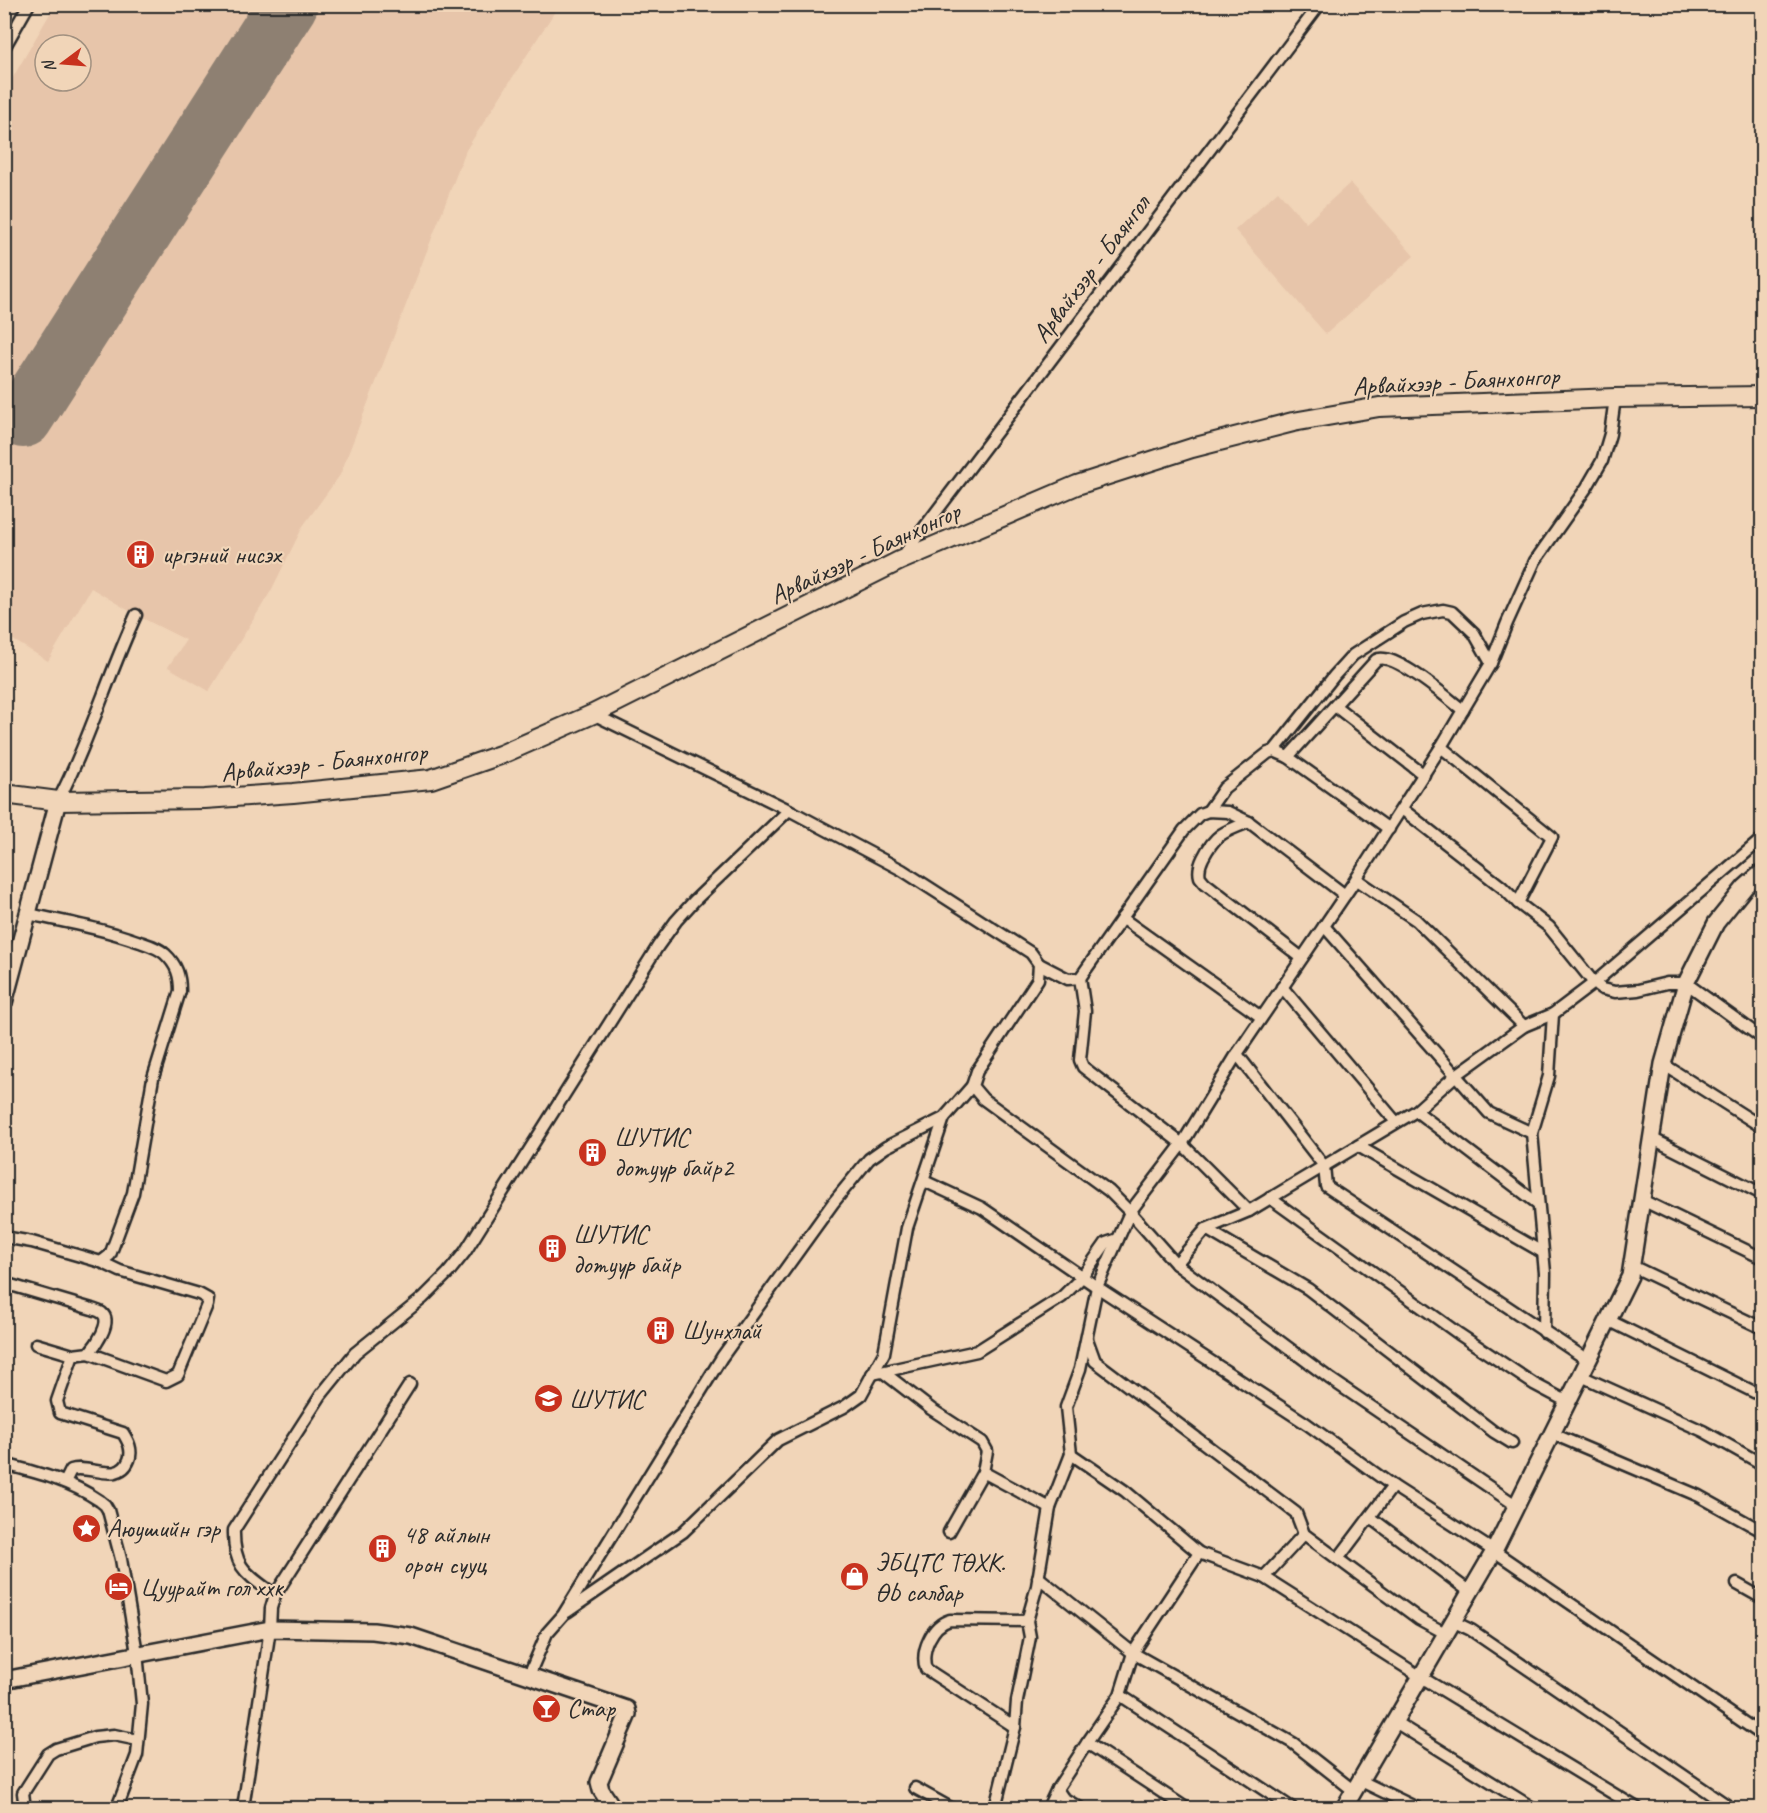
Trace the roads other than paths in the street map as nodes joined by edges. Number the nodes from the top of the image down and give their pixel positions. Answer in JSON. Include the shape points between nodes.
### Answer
{"nodes":[{"id":1,"x":29,"y":4,"type":"edge"},
{"id":2,"x":1320,"y":4,"type":"edge"},
{"id":3,"x":4,"y":48,"type":"edge"},
{"id":4,"x":1762,"y":396,"type":"edge"},
{"id":5,"x":1615,"y":398,"type":"junction"},
{"id":6,"x":899,"y":561,"type":"junction"},
{"id":7,"x":136,"y":615,"type":"dead end"},
{"id":8,"x":1491,"y":663,"type":"junction"},
{"id":9,"x":1335,"y":705,"type":"junction"},
{"id":10,"x":1463,"y":710,"type":"junction"},
{"id":11,"x":593,"y":714,"type":"junction"},
{"id":12,"x":1442,"y":747,"type":"junction"},
{"id":13,"x":1274,"y":751,"type":"junction"},
{"id":14,"x":1288,"y":757,"type":"junction"},
{"id":15,"x":1424,"y":775,"type":"junction"},
{"id":16,"x":4,"y":794,"type":"edge"},
{"id":17,"x":58,"y":801,"type":"junction"},
{"id":18,"x":1402,"y":809,"type":"junction"},
{"id":19,"x":789,"y":810,"type":"junction"},
{"id":20,"x":1208,"y":811,"type":"junction"},
{"id":21,"x":1249,"y":822,"type":"junction"},
{"id":22,"x":1389,"y":830,"type":"junction"},
{"id":23,"x":1762,"y":839,"type":"edge"},
{"id":24,"x":1762,"y":872,"type":"edge"},
{"id":25,"x":1356,"y":879,"type":"junction"},
{"id":26,"x":1345,"y":895,"type":"junction"},
{"id":27,"x":1518,"y":903,"type":"junction"},
{"id":28,"x":28,"y":914,"type":"junction"},
{"id":29,"x":1122,"y":918,"type":"junction"},
{"id":30,"x":1324,"y":926,"type":"junction"},
{"id":31,"x":1302,"y":958,"type":"junction"},
{"id":32,"x":1039,"y":964,"type":"junction"},
{"id":33,"x":1080,"y":978,"type":"junction"},
{"id":34,"x":1594,"y":982,"type":"junction"},
{"id":35,"x":1686,"y":983,"type":"junction"},
{"id":36,"x":1282,"y":987,"type":"junction"},
{"id":37,"x":4,"y":1003,"type":"edge"},
{"id":38,"x":1553,"y":1014,"type":"junction"},
{"id":39,"x":1261,"y":1017,"type":"junction"},
{"id":40,"x":1524,"y":1026,"type":"junction"},
{"id":41,"x":1762,"y":1038,"type":"edge"},
{"id":42,"x":1237,"y":1053,"type":"junction"},
{"id":43,"x":1663,"y":1064,"type":"junction"},
{"id":44,"x":1455,"y":1076,"type":"junction"},
{"id":45,"x":972,"y":1086,"type":"junction"},
{"id":46,"x":1416,"y":1110,"type":"junction"},
{"id":47,"x":944,"y":1118,"type":"junction"},
{"id":48,"x":1396,"y":1122,"type":"junction"},
{"id":49,"x":1762,"y":1127,"type":"edge"},
{"id":50,"x":1532,"y":1133,"type":"junction"},
{"id":51,"x":1651,"y":1138,"type":"junction"},
{"id":52,"x":1182,"y":1144,"type":"junction"},
{"id":53,"x":1358,"y":1146,"type":"junction"},
{"id":54,"x":1324,"y":1166,"type":"junction"},
{"id":55,"x":924,"y":1181,"type":"junction"},
{"id":56,"x":1762,"y":1194,"type":"edge"},
{"id":57,"x":1270,"y":1198,"type":"junction"},
{"id":58,"x":1642,"y":1200,"type":"junction"},
{"id":59,"x":1537,"y":1203,"type":"junction"},
{"id":60,"x":1249,"y":1211,"type":"junction"},
{"id":61,"x":1130,"y":1212,"type":"junction"},
{"id":62,"x":1206,"y":1229,"type":"junction"},
{"id":63,"x":4,"y":1237,"type":"edge"},
{"id":64,"x":1118,"y":1239,"type":"junction"},
{"id":65,"x":1542,"y":1252,"type":"junction"},
{"id":66,"x":1762,"y":1258,"type":"edge"},
{"id":67,"x":101,"y":1262,"type":"junction"},
{"id":68,"x":1176,"y":1264,"type":"junction"},
{"id":69,"x":1632,"y":1266,"type":"junction"},
{"id":70,"x":1082,"y":1277,"type":"junction"},
{"id":71,"x":4,"y":1283,"type":"edge"},
{"id":72,"x":1097,"y":1287,"type":"junction"},
{"id":73,"x":1608,"y":1320,"type":"junction"},
{"id":74,"x":1762,"y":1328,"type":"edge"},
{"id":75,"x":1544,"y":1332,"type":"junction"},
{"id":76,"x":1087,"y":1339,"type":"junction"},
{"id":77,"x":36,"y":1344,"type":"dead end"},
{"id":78,"x":89,"y":1353,"type":"junction"},
{"id":79,"x":73,"y":1355,"type":"junction"},
{"id":80,"x":1589,"y":1361,"type":"junction"},
{"id":81,"x":878,"y":1373,"type":"junction"},
{"id":82,"x":1581,"y":1376,"type":"junction"},
{"id":83,"x":410,"y":1384,"type":"dead end"},
{"id":84,"x":1762,"y":1396,"type":"edge"},
{"id":85,"x":1568,"y":1402,"type":"junction"},
{"id":86,"x":1553,"y":1434,"type":"junction"},
{"id":87,"x":1512,"y":1443,"type":"dead end"},
{"id":88,"x":1071,"y":1454,"type":"junction"},
{"id":89,"x":4,"y":1464,"type":"edge"},
{"id":90,"x":1762,"y":1464,"type":"edge"},
{"id":91,"x":983,"y":1472,"type":"junction"},
{"id":92,"x":65,"y":1482,"type":"junction"},
{"id":93,"x":1393,"y":1486,"type":"junction"},
{"id":94,"x":1516,"y":1506,"type":"junction"},
{"id":95,"x":1050,"y":1508,"type":"junction"},
{"id":96,"x":1370,"y":1517,"type":"junction"},
{"id":97,"x":1762,"y":1531,"type":"edge"},
{"id":98,"x":949,"y":1532,"type":"dead end"},
{"id":99,"x":1304,"y":1533,"type":"junction"},
{"id":100,"x":1494,"y":1551,"type":"junction"},
{"id":101,"x":1198,"y":1553,"type":"junction"},
{"id":102,"x":1338,"y":1559,"type":"junction"},
{"id":103,"x":1038,"y":1578,"type":"junction"},
{"id":104,"x":1264,"y":1578,"type":"junction"},
{"id":105,"x":1737,"y":1584,"type":"dead end"},
{"id":106,"x":1470,"y":1592,"type":"junction"},
{"id":107,"x":275,"y":1595,"type":"junction"},
{"id":108,"x":1762,"y":1598,"type":"edge"},
{"id":109,"x":563,"y":1615,"type":"junction"},
{"id":110,"x":1027,"y":1621,"type":"junction"},
{"id":111,"x":1449,"y":1627,"type":"junction"},
{"id":112,"x":270,"y":1629,"type":"junction"},
{"id":113,"x":137,"y":1653,"type":"junction"},
{"id":114,"x":1133,"y":1653,"type":"junction"},
{"id":115,"x":529,"y":1675,"type":"junction"},
{"id":116,"x":1421,"y":1677,"type":"junction"},
{"id":117,"x":4,"y":1680,"type":"edge"},
{"id":118,"x":1120,"y":1695,"type":"junction"},
{"id":119,"x":1395,"y":1722,"type":"junction"},
{"id":120,"x":1015,"y":1727,"type":"junction"},
{"id":121,"x":1762,"y":1735,"type":"edge"},
{"id":122,"x":138,"y":1740,"type":"junction"},
{"id":123,"x":1087,"y":1743,"type":"junction"},
{"id":124,"x":1358,"y":1786,"type":"junction"},
{"id":125,"x":915,"y":1788,"type":"dead end"},
{"id":126,"x":1057,"y":1790,"type":"junction"},
{"id":127,"x":25,"y":1809,"type":"edge"},
{"id":128,"x":117,"y":1809,"type":"edge"},
{"id":129,"x":243,"y":1809,"type":"edge"},
{"id":130,"x":613,"y":1809,"type":"edge"},
{"id":131,"x":951,"y":1809,"type":"edge"},
{"id":132,"x":995,"y":1809,"type":"edge"},
{"id":133,"x":1048,"y":1809,"type":"edge"},
{"id":134,"x":1080,"y":1809,"type":"edge"},
{"id":135,"x":1186,"y":1809,"type":"edge"},
{"id":136,"x":1292,"y":1809,"type":"edge"},
{"id":137,"x":1344,"y":1809,"type":"edge"},
{"id":138,"x":1417,"y":1809,"type":"edge"},
{"id":139,"x":1533,"y":1809,"type":"edge"},
{"id":140,"x":1637,"y":1809,"type":"edge"},
{"id":141,"x":1731,"y":1809,"type":"edge"}],
"edges":[{"from":1,"to":3,"type":"street"},
{"from":2,"to":6,"type":"street","name":"Арвайхээр - Баянгол"},
{"from":4,"to":5,"type":"highway","name":"Арвайхээр - Баянхонгор"},
{"from":5,"to":6,"type":"highway","name":"Арвайхээр - Баянхонгор","via":[[1379,407],[1293,422],[1192,448],[1077,485]]},
{"from":5,"to":8,"type":"street","via":[[1602,461],[1535,561]]},
{"from":6,"to":11,"type":"highway","name":"Арвайхээр - Баянхонгор"},
{"from":7,"to":17,"type":"street"},
{"from":8,"to":10,"type":"street"},
{"from":8,"to":13,"type":"street","via":[[1474,633],[1452,612],[1422,614],[1353,655]]},
{"from":9,"to":10,"type":"street","via":[[1381,657],[1405,667]]},
{"from":9,"to":14,"type":"street"},
{"from":9,"to":15,"type":"street"},
{"from":10,"to":12,"type":"street"},
{"from":11,"to":17,"type":"highway","name":"Арвайхээр - Баянхонгор","via":[[431,779],[205,799]]},
{"from":11,"to":19,"type":"street"},
{"from":12,"to":15,"type":"street"},
{"from":12,"to":27,"type":"street","via":[[1552,837]]},
{"from":13,"to":14,"type":"street"},
{"from":13,"to":20,"type":"street","via":[[1224,788]]},
{"from":14,"to":22,"type":"street"},
{"from":15,"to":18,"type":"street"},
{"from":16,"to":17,"type":"highway","name":"Арвайхээр - Баянхонгор"},
{"from":17,"to":28,"type":"street"},
{"from":18,"to":22,"type":"street"},
{"from":18,"to":27,"type":"street"},
{"from":19,"to":32,"type":"street","via":[[902,870],[1031,953]]},
{"from":19,"to":107,"type":"street","via":[[676,921],[465,1252],[423,1298],[355,1353],[321,1395],[234,1530],[233,1548],[238,1561]]},
{"from":20,"to":21,"type":"street","via":[[1228,812]]},
{"from":20,"to":29,"type":"street","via":[[1184,830]]},
{"from":21,"to":26,"type":"street"},
{"from":21,"to":31,"type":"street","via":[[1212,841],[1200,864],[1200,877]]},
{"from":22,"to":25,"type":"street"},
{"from":23,"to":34,"type":"street"},
{"from":24,"to":35,"type":"street","via":[[1716,923]]},
{"from":25,"to":26,"type":"street"},
{"from":25,"to":40,"type":"street","via":[[1416,920]]},
{"from":26,"to":30,"type":"street"},
{"from":27,"to":34,"type":"street","via":[[1548,927]]},
{"from":28,"to":37,"type":"street"},
{"from":28,"to":67,"type":"street","via":[[91,927],[154,947],[165,954],[180,977],[180,991],[153,1078],[134,1193],[113,1250]]},
{"from":29,"to":33,"type":"street"},
{"from":29,"to":39,"type":"street"},
{"from":30,"to":31,"type":"street"},
{"from":30,"to":44,"type":"street"},
{"from":31,"to":36,"type":"street"},
{"from":32,"to":33,"type":"street","via":[[1068,979]]},
{"from":32,"to":45,"type":"street","via":[[1038,979],[977,1071]]},
{"from":33,"to":52,"type":"street","via":[[1085,1011],[1080,1060],[1083,1068]]},
{"from":34,"to":35,"type":"street","via":[[1615,992]]},
{"from":34,"to":38,"type":"street"},
{"from":35,"to":41,"type":"street"},
{"from":35,"to":43,"type":"street"},
{"from":36,"to":39,"type":"street"},
{"from":36,"to":48,"type":"street"},
{"from":38,"to":40,"type":"street"},
{"from":38,"to":50,"type":"street","via":[[1549,1076]]},
{"from":39,"to":42,"type":"street"},
{"from":40,"to":44,"type":"street"},
{"from":42,"to":52,"type":"street"},
{"from":42,"to":54,"type":"street"},
{"from":43,"to":49,"type":"street"},
{"from":43,"to":51,"type":"street"},
{"from":44,"to":46,"type":"street"},
{"from":44,"to":50,"type":"street","via":[[1489,1113]]},
{"from":45,"to":47,"type":"street"},
{"from":45,"to":61,"type":"street","via":[[983,1099],[1109,1191]]},
{"from":46,"to":48,"type":"street"},
{"from":46,"to":59,"type":"street"},
{"from":47,"to":55,"type":"street"},
{"from":47,"to":109,"type":"street","via":[[869,1159],[832,1203],[722,1357]]},
{"from":48,"to":53,"type":"street"},
{"from":50,"to":59,"type":"street"},
{"from":51,"to":56,"type":"street"},
{"from":51,"to":58,"type":"street"},
{"from":52,"to":60,"type":"street"},
{"from":52,"to":61,"type":"street"},
{"from":53,"to":54,"type":"street"},
{"from":53,"to":65,"type":"street"},
{"from":54,"to":57,"type":"street"},
{"from":54,"to":75,"type":"street","via":[[1326,1186]]},
{"from":55,"to":70,"type":"street","via":[[982,1208]]},
{"from":55,"to":81,"type":"street","via":[[907,1228]]},
{"from":57,"to":60,"type":"street"},
{"from":57,"to":85,"type":"street","via":[[1459,1334]]},
{"from":58,"to":66,"type":"street"},
{"from":58,"to":69,"type":"street"},
{"from":59,"to":65,"type":"street"},
{"from":60,"to":62,"type":"street"},
{"from":61,"to":64,"type":"street"},
{"from":61,"to":68,"type":"street"},
{"from":62,"to":68,"type":"street"},
{"from":62,"to":87,"type":"street","via":[[1308,1289]]},
{"from":63,"to":67,"type":"street"},
{"from":64,"to":70,"type":"street","via":[[1106,1243]]},
{"from":64,"to":72,"type":"street"},
{"from":65,"to":75,"type":"street"},
{"from":67,"to":78,"type":"street","via":[[208,1299],[178,1375],[172,1379],[166,1381]]},
{"from":68,"to":94,"type":"street","via":[[1329,1378]]},
{"from":69,"to":73,"type":"street"},
{"from":69,"to":74,"type":"street"},
{"from":70,"to":72,"type":"street"},
{"from":70,"to":81,"type":"street","via":[[1062,1297],[977,1352]]},
{"from":71,"to":78,"type":"street","via":[[102,1313],[104,1327]]},
{"from":72,"to":76,"type":"street"},
{"from":72,"to":93,"type":"street","via":[[1307,1424]]},
{"from":73,"to":80,"type":"street"},
{"from":73,"to":84,"type":"street"},
{"from":75,"to":80,"type":"street"},
{"from":76,"to":88,"type":"street","via":[[1066,1407]]},
{"from":76,"to":99,"type":"street","via":[[1095,1361],[1296,1513]]},
{"from":77,"to":79,"type":"street"},
{"from":78,"to":79,"type":"street"},
{"from":79,"to":92,"type":"street","via":[[57,1401],[60,1413],[123,1433],[131,1455],[128,1464],[117,1472],[77,1468],[71,1470]]},
{"from":80,"to":82,"type":"street"},
{"from":81,"to":91,"type":"street","via":[[982,1442],[987,1451]]},
{"from":81,"to":109,"type":"street","via":[[861,1395],[844,1407],[778,1440],[683,1532]]},
{"from":82,"to":85,"type":"street"},
{"from":82,"to":90,"type":"street","via":[[1703,1431]]},
{"from":83,"to":107,"type":"street"},
{"from":85,"to":86,"type":"street"},
{"from":86,"to":94,"type":"street"},
{"from":86,"to":97,"type":"street","via":[[1699,1496]]},
{"from":88,"to":95,"type":"street"},
{"from":88,"to":101,"type":"street","via":[[1125,1491]]},
{"from":89,"to":92,"type":"street"},
{"from":91,"to":95,"type":"street"},
{"from":91,"to":98,"type":"street"},
{"from":92,"to":113,"type":"street","via":[[89,1493],[108,1510],[122,1559]]},
{"from":93,"to":96,"type":"street"},
{"from":93,"to":100,"type":"street"},
{"from":94,"to":100,"type":"street"},
{"from":95,"to":103,"type":"street"},
{"from":96,"to":102,"type":"street"},
{"from":96,"to":106,"type":"street"},
{"from":99,"to":102,"type":"street"},
{"from":99,"to":104,"type":"street"},
{"from":100,"to":106,"type":"street"},
{"from":100,"to":121,"type":"street"},
{"from":101,"to":104,"type":"street"},
{"from":101,"to":114,"type":"street"},
{"from":102,"to":111,"type":"street","via":[[1419,1619]]},
{"from":103,"to":110,"type":"street"},
{"from":103,"to":114,"type":"street"},
{"from":104,"to":116,"type":"street"},
{"from":105,"to":108,"type":"street"},
{"from":106,"to":111,"type":"street"},
{"from":107,"to":112,"type":"street"},
{"from":109,"to":115,"type":"street","via":[[547,1633]]},
{"from":110,"to":120,"type":"street","via":[[1030,1637]]},
{"from":110,"to":120,"type":"street","via":[[944,1622],[938,1625],[923,1660],[926,1669]]},
{"from":111,"to":116,"type":"street"},
{"from":111,"to":141,"type":"street","via":[[1472,1630]]},
{"from":112,"to":113,"type":"street"},
{"from":112,"to":115,"type":"street","via":[[373,1631],[411,1636]]},
{"from":112,"to":129,"type":"street"},
{"from":113,"to":117,"type":"street"},
{"from":113,"to":122,"type":"street","via":[[142,1704]]},
{"from":114,"to":118,"type":"street"},
{"from":114,"to":124,"type":"street","via":[[1293,1743]]},
{"from":115,"to":130,"type":"street","via":[[627,1710],[598,1782]]},
{"from":116,"to":119,"type":"street"},
{"from":116,"to":140,"type":"street"},
{"from":118,"to":123,"type":"street"},
{"from":118,"to":136,"type":"street"},
{"from":119,"to":124,"type":"street"},
{"from":119,"to":139,"type":"street"},
{"from":120,"to":132,"type":"street"},
{"from":122,"to":127,"type":"street","via":[[114,1734],[56,1749],[48,1754],[23,1794]]},
{"from":122,"to":128,"type":"street","via":[[137,1755]]},
{"from":123,"to":126,"type":"street"},
{"from":123,"to":135,"type":"street"},
{"from":124,"to":137,"type":"street"},
{"from":124,"to":138,"type":"street"},
{"from":125,"to":131,"type":"street"},
{"from":126,"to":133,"type":"street"},
{"from":126,"to":134,"type":"street"}]}
